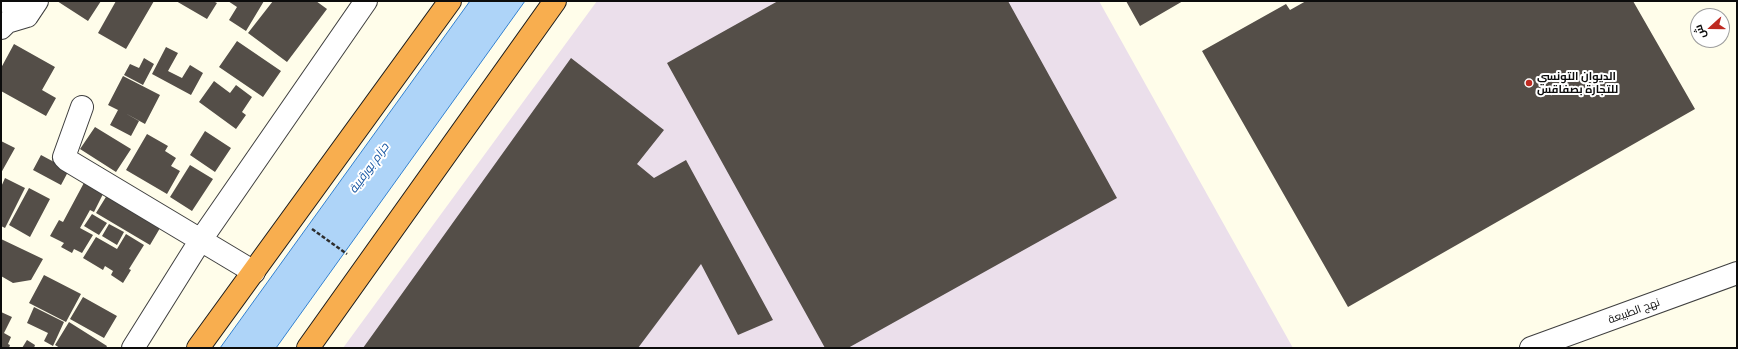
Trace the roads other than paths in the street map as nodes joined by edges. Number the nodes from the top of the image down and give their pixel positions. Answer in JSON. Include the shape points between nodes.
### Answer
{"nodes":[{"id":1,"x":6,"y":1,"type":"edge"},
{"id":2,"x":366,"y":1,"type":"edge"},
{"id":3,"x":450,"y":1,"type":"edge"},
{"id":4,"x":555,"y":1,"type":"edge"},
{"id":5,"x":32,"y":8,"type":"edge"},
{"id":6,"x":1,"y":28,"type":"edge"},
{"id":7,"x":82,"y":107,"type":"dead end"},
{"id":8,"x":200,"y":241,"type":"junction"},
{"id":9,"x":254,"y":272,"type":"junction"},
{"id":10,"x":1737,"y":273,"type":"edge"},
{"id":11,"x":133,"y":348,"type":"edge"},
{"id":12,"x":198,"y":348,"type":"edge"},
{"id":13,"x":308,"y":348,"type":"edge"},
{"id":14,"x":1530,"y":348,"type":"edge"}],
"edges":[{"from":1,"to":5,"type":"street"},
{"from":2,"to":8,"type":"street"},
{"from":3,"to":9,"type":"highway"},
{"from":4,"to":13,"type":"highway"},
{"from":5,"to":6,"type":"street"},
{"from":7,"to":8,"type":"street","via":[[64,157]]},
{"from":8,"to":9,"type":"street"},
{"from":8,"to":11,"type":"street"},
{"from":9,"to":12,"type":"highway"},
{"from":10,"to":14,"type":"street","name":"نهج الطبيعة"}]}
